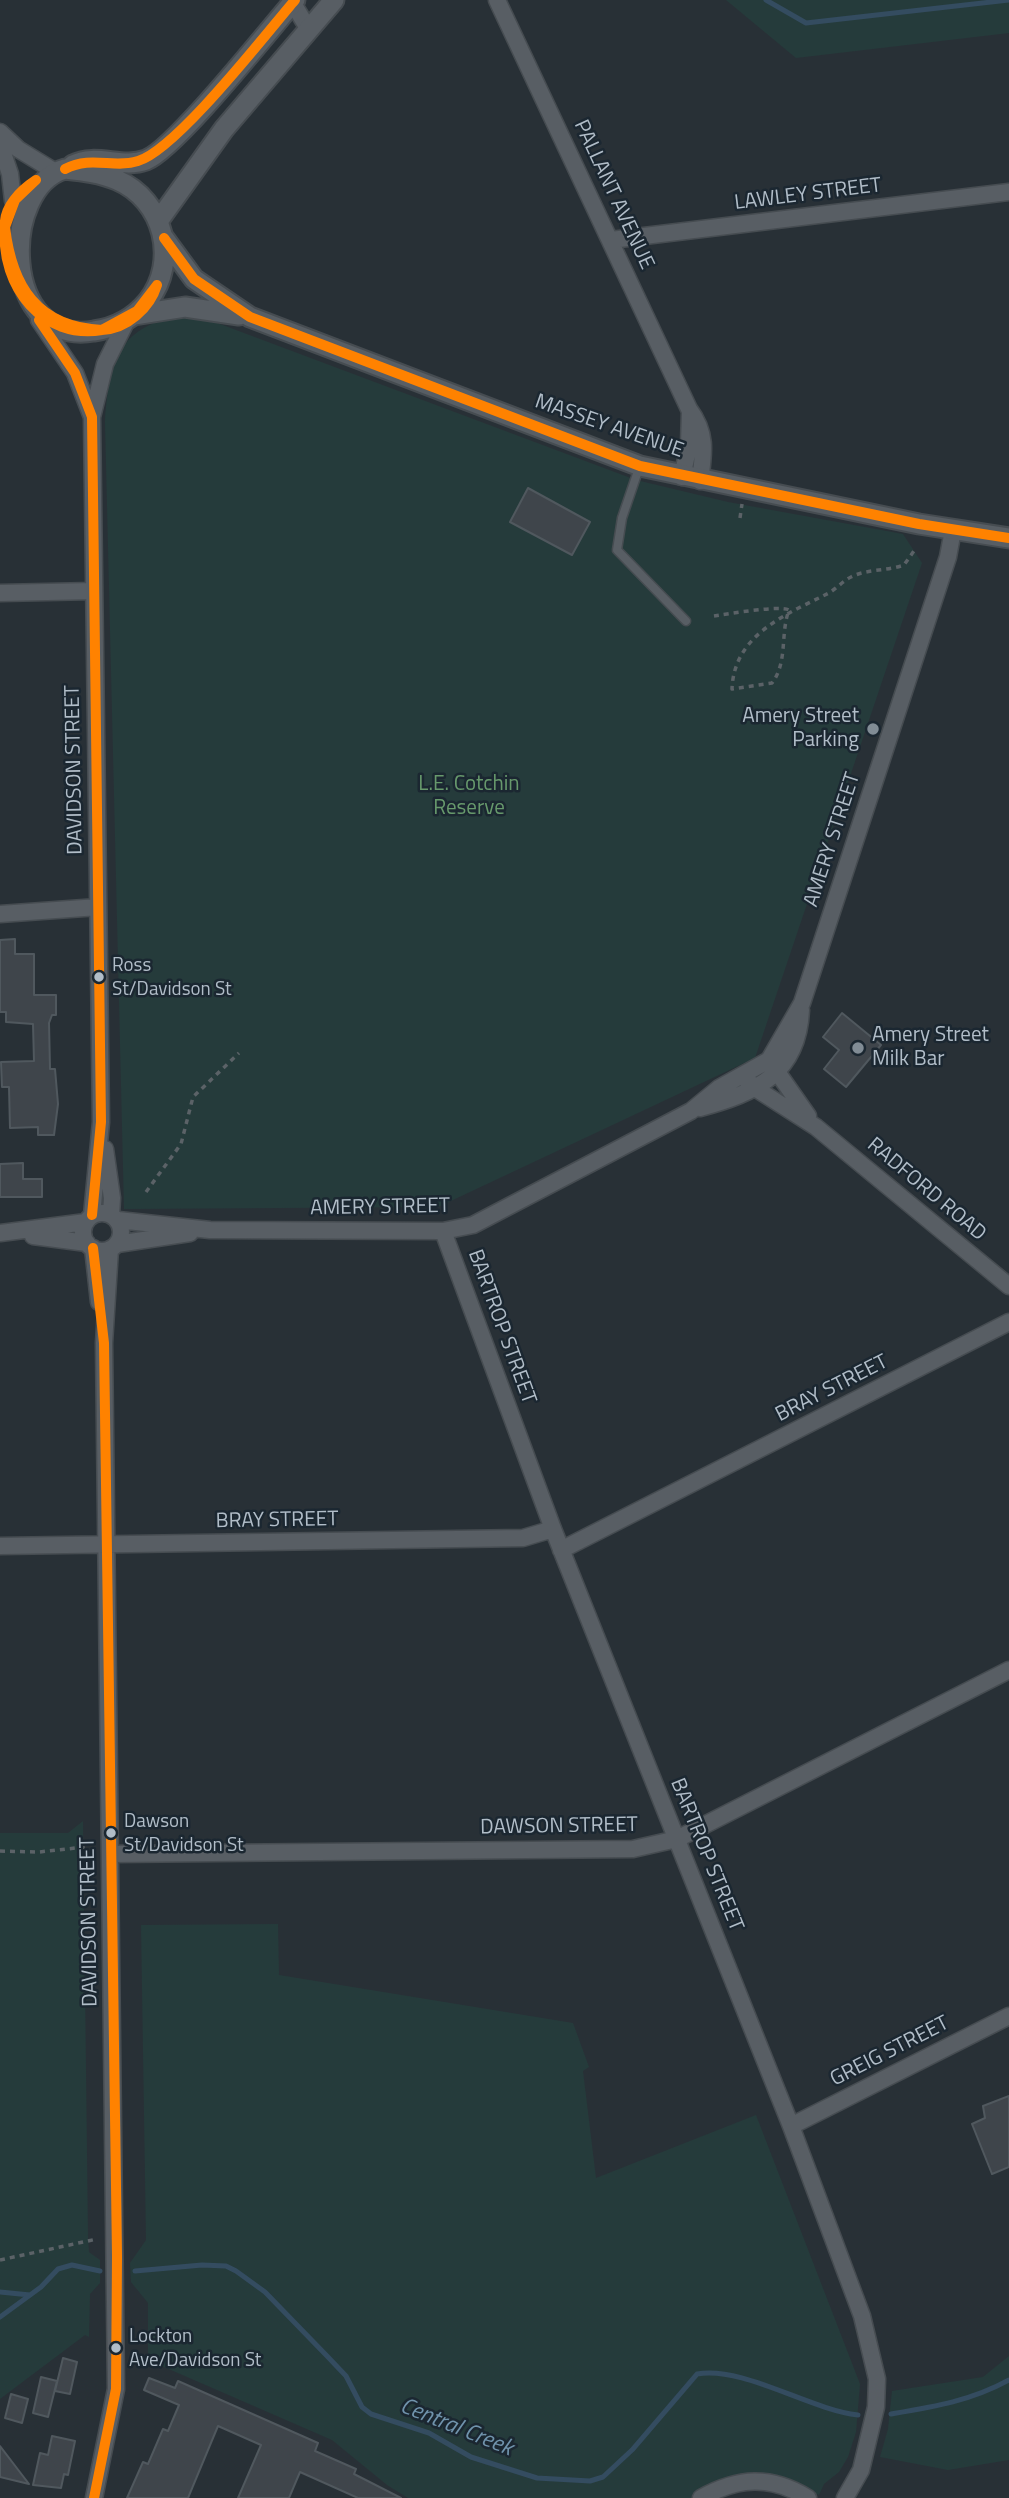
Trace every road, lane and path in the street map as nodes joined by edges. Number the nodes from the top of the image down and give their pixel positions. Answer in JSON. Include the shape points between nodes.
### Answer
{"nodes":[{"id":1,"x":334,"y":0,"type":"edge"},
{"id":2,"x":497,"y":0,"type":"edge"},
{"id":3,"x":293,"y":1,"type":"edge"},
{"id":4,"x":309,"y":30,"type":"junction"},
{"id":5,"x":0,"y":132,"type":"edge"},
{"id":6,"x":0,"y":144,"type":"edge"},
{"id":7,"x":60,"y":170,"type":"junction"},
{"id":8,"x":1009,"y":192,"type":"edge"},
{"id":9,"x":6,"y":213,"type":"edge"},
{"id":10,"x":162,"y":229,"type":"junction"},
{"id":11,"x":611,"y":240,"type":"junction"},
{"id":12,"x":8,"y":292,"type":"edge"},
{"id":13,"x":250,"y":317,"type":"junction"},
{"id":14,"x":130,"y":318,"type":"junction"},
{"id":15,"x":39,"y":320,"type":"junction"},
{"id":16,"x":92,"y":417,"type":"junction"},
{"id":17,"x":640,"y":466,"type":"junction"},
{"id":18,"x":691,"y":479,"type":"junction"},
{"id":19,"x":953,"y":530,"type":"junction"},
{"id":20,"x":1009,"y":538,"type":"edge"},
{"id":21,"x":915,"y":548,"type":"dead end"},
{"id":22,"x":94,"y":591,"type":"junction"},
{"id":23,"x":0,"y":593,"type":"edge"},
{"id":24,"x":789,"y":610,"type":"junction"},
{"id":25,"x":714,"y":616,"type":"dead end"},
{"id":26,"x":686,"y":621,"type":"dead end"},
{"id":27,"x":98,"y":907,"type":"junction"},
{"id":28,"x":0,"y":914,"type":"edge"},
{"id":29,"x":239,"y":1053,"type":"dead end"},
{"id":30,"x":773,"y":1066,"type":"junction"},
{"id":31,"x":743,"y":1076,"type":"junction"},
{"id":32,"x":755,"y":1088,"type":"junction"},
{"id":33,"x":691,"y":1111,"type":"junction"},
{"id":34,"x":101,"y":1122,"type":"junction"},
{"id":35,"x":816,"y":1127,"type":"junction"},
{"id":36,"x":146,"y":1192,"type":"dead end"},
{"id":37,"x":114,"y":1217,"type":"junction"},
{"id":38,"x":89,"y":1219,"type":"junction"},
{"id":39,"x":210,"y":1230,"type":"junction"},
{"id":40,"x":443,"y":1231,"type":"junction"},
{"id":41,"x":0,"y":1233,"type":"edge"},
{"id":42,"x":17,"y":1233,"type":"junction"},
{"id":43,"x":90,"y":1246,"type":"junction"},
{"id":44,"x":114,"y":1247,"type":"junction"},
{"id":45,"x":1009,"y":1286,"type":"edge"},
{"id":46,"x":1009,"y":1322,"type":"edge"},
{"id":47,"x":103,"y":1343,"type":"junction"},
{"id":48,"x":553,"y":1529,"type":"junction"},
{"id":49,"x":106,"y":1544,"type":"junction"},
{"id":50,"x":0,"y":1546,"type":"edge"},
{"id":51,"x":562,"y":1550,"type":"junction"},
{"id":52,"x":1009,"y":1670,"type":"edge"},
{"id":53,"x":677,"y":1839,"type":"junction"},
{"id":54,"x":85,"y":1847,"type":"dead end"},
{"id":55,"x":0,"y":1851,"type":"edge"},
{"id":56,"x":110,"y":1854,"type":"junction"},
{"id":57,"x":1009,"y":2015,"type":"edge"},
{"id":58,"x":791,"y":2126,"type":"junction"},
{"id":59,"x":116,"y":2236,"type":"junction"},
{"id":60,"x":0,"y":2260,"type":"edge"},
{"id":61,"x":94,"y":2498,"type":"edge"},
{"id":62,"x":701,"y":2498,"type":"edge"},
{"id":63,"x":808,"y":2498,"type":"edge"},
{"id":64,"x":845,"y":2498,"type":"edge"}],
"edges":[{"from":1,"to":4,"type":"street"},
{"from":2,"to":11,"type":"street","name":"PALLANT AVENUE"},
{"from":3,"to":4,"type":"street"},
{"from":3,"to":7,"type":"street","via":[[158,152],[137,162],[81,161]]},
{"from":4,"to":10,"type":"street","via":[[224,129]]},
{"from":5,"to":7,"type":"street","via":[[18,149]]},
{"from":6,"to":9,"type":"street","via":[[10,174]]},
{"from":7,"to":9,"type":"street","via":[[24,188]]},
{"from":7,"to":10,"type":"street","via":[[120,181],[148,205]]},
{"from":8,"to":11,"type":"street","name":"LAWLEY STREET"},
{"from":9,"to":12,"type":"street","via":[[1,259]]},
{"from":10,"to":13,"type":"street","name":"MASSEY AVENUE","via":[[194,279]]},
{"from":10,"to":14,"type":"street","via":[[164,259],[159,281],[149,300]]},
{"from":11,"to":18,"type":"street","name":"PALLANT AVENUE","via":[[700,423],[705,441]]},
{"from":12,"to":15,"type":"street"},
{"from":13,"to":14,"type":"street","name":"MASSEY AVENUE","via":[[185,307]]},
{"from":13,"to":17,"type":"street","name":"MASSEY AVENUE"},
{"from":14,"to":15,"type":"street","via":[[106,330],[83,333],[60,330]]},
{"from":14,"to":16,"type":"street","name":"DAVIDSON STREET","via":[[105,364]]},
{"from":15,"to":16,"type":"street","name":"DAVIDSON STREET","via":[[75,373]]},
{"from":16,"to":22,"type":"street","name":"DAVIDSON STREET"},
{"from":17,"to":18,"type":"street","name":"MASSEY AVENUE"},
{"from":17,"to":26,"type":"lane","via":[[622,518],[617,550]]},
{"from":18,"to":19,"type":"street","name":"MASSEY AVENUE"},
{"from":19,"to":20,"type":"street","name":"MASSEY AVENUE"},
{"from":19,"to":30,"type":"street","name":"AMERY STREET","via":[[802,1003]]},
{"from":21,"to":24,"type":"path","via":[[904,565],[852,576],[829,593]]},
{"from":22,"to":23,"type":"street"},
{"from":22,"to":27,"type":"street","name":"DAVIDSON STREET"},
{"from":24,"to":24,"type":"path","via":[[738,657],[732,689],[757,688],[778,676]]},
{"from":24,"to":25,"type":"path"},
{"from":27,"to":28,"type":"street"},
{"from":27,"to":34,"type":"street","name":"DAVIDSON STREET"},
{"from":29,"to":36,"type":"path","via":[[193,1097],[181,1144]]},
{"from":30,"to":31,"type":"street","name":"AMERY STREET"},
{"from":30,"to":32,"type":"street","name":"AMERY STREET"},
{"from":30,"to":35,"type":"street","name":"RADFORD ROAD"},
{"from":31,"to":32,"type":"street","name":"RADFORD ROAD"},
{"from":31,"to":33,"type":"street","name":"AMERY STREET"},
{"from":32,"to":33,"type":"street","name":"AMERY STREET"},
{"from":32,"to":35,"type":"street","name":"RADFORD ROAD"},
{"from":33,"to":40,"type":"street","name":"AMERY STREET","via":[[473,1225]]},
{"from":34,"to":37,"type":"street","name":"DAVIDSON STREET"},
{"from":34,"to":38,"type":"street","name":"DAVIDSON STREET"},
{"from":35,"to":45,"type":"street","name":"RADFORD ROAD"},
{"from":37,"to":38,"type":"street","via":[[102,1213]]},
{"from":37,"to":39,"type":"street","name":"AMERY STREET"},
{"from":37,"to":44,"type":"street","via":[[121,1232]]},
{"from":38,"to":42,"type":"street"},
{"from":38,"to":43,"type":"street","via":[[83,1233]]},
{"from":39,"to":40,"type":"street","name":"AMERY STREET"},
{"from":39,"to":44,"type":"street","name":"AMERY STREET"},
{"from":40,"to":48,"type":"street","name":"BARTROP STREET"},
{"from":41,"to":42,"type":"street"},
{"from":42,"to":43,"type":"street"},
{"from":43,"to":44,"type":"street"},
{"from":43,"to":47,"type":"street","name":"DAVIDSON STREET"},
{"from":44,"to":47,"type":"street","name":"DAVIDSON STREET"},
{"from":46,"to":51,"type":"street","name":"BRAY STREET"},
{"from":47,"to":49,"type":"street","name":"DAVIDSON STREET"},
{"from":48,"to":49,"type":"street","name":"BRAY STREET","via":[[523,1538]]},
{"from":48,"to":51,"type":"street","name":"BARTROP STREET"},
{"from":49,"to":50,"type":"street","name":"BRAY STREET"},
{"from":49,"to":56,"type":"street","name":"DAVIDSON STREET"},
{"from":51,"to":53,"type":"street","name":"BARTROP STREET"},
{"from":52,"to":53,"type":"street","name":"DAWSON STREET"},
{"from":53,"to":56,"type":"street","name":"DAWSON STREET","via":[[633,1849]]},
{"from":53,"to":58,"type":"street","name":"BARTROP STREET"},
{"from":54,"to":55,"type":"path"},
{"from":56,"to":59,"type":"street","name":"DAVIDSON STREET"},
{"from":57,"to":58,"type":"street","name":"GREIG STREET"},
{"from":58,"to":64,"type":"street","name":"BARTROP STREET","via":[[862,2316],[877,2379],[870,2439],[861,2470]]},
{"from":59,"to":60,"type":"path"},
{"from":59,"to":61,"type":"street","name":"DAVIDSON STREET","via":[[116,2389]]},
{"from":62,"to":63,"type":"street","via":[[743,2480],[769,2481]]}]}
